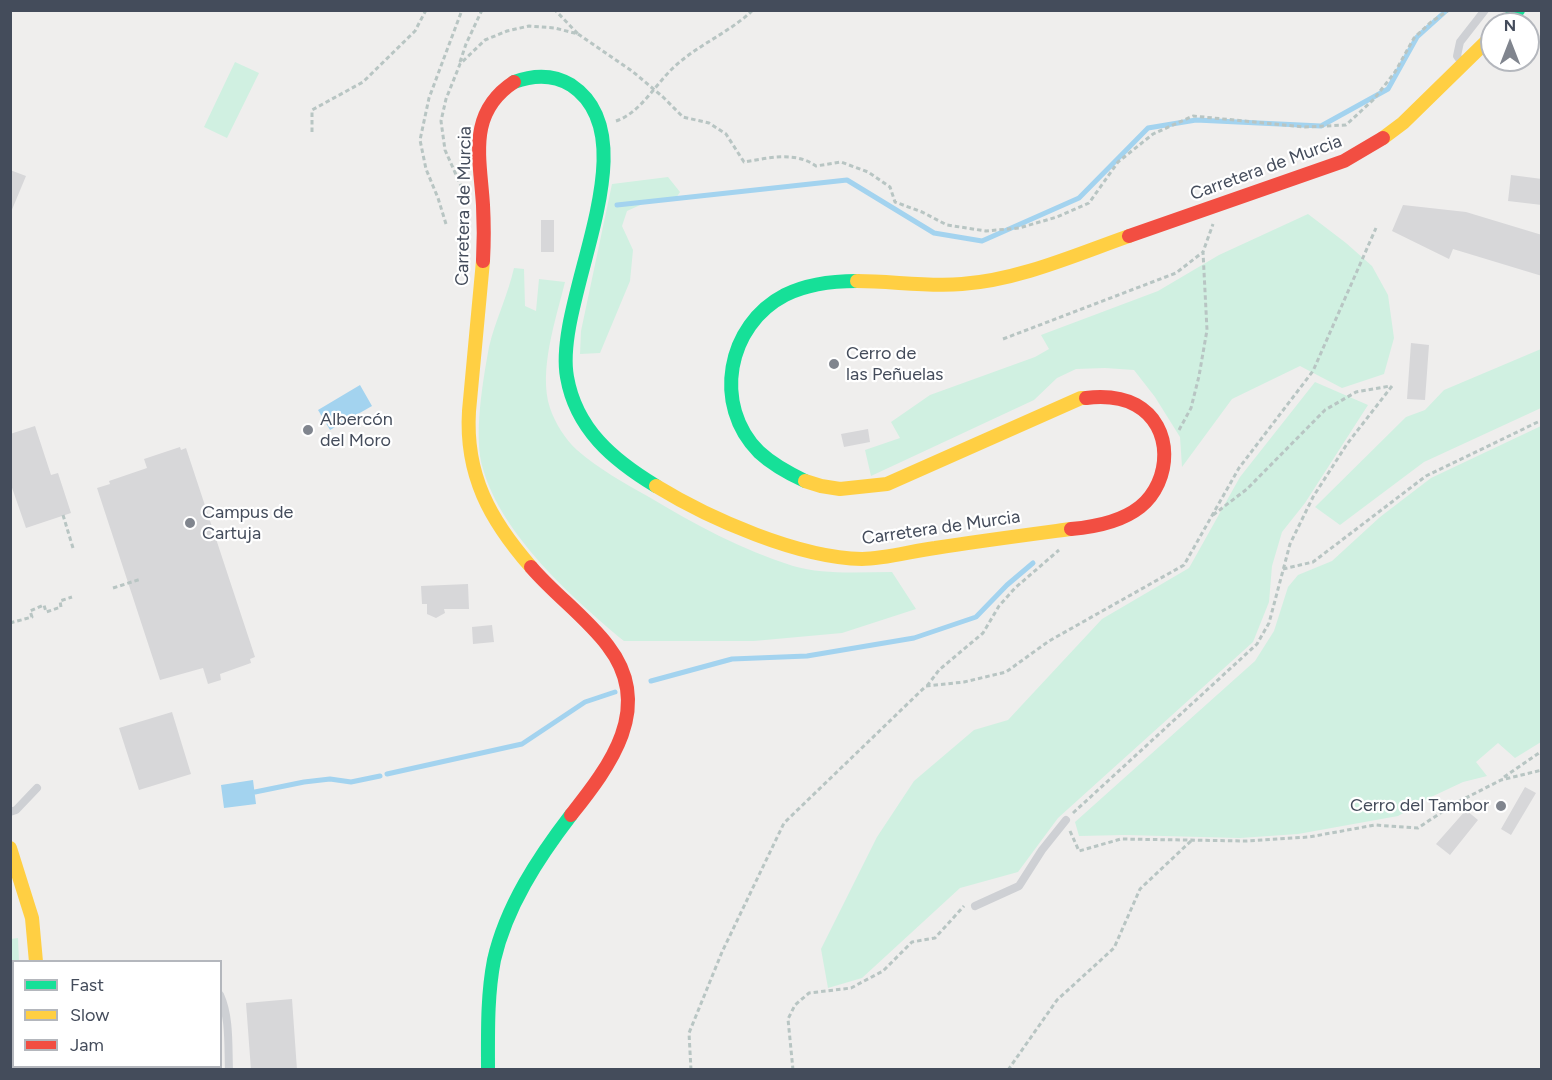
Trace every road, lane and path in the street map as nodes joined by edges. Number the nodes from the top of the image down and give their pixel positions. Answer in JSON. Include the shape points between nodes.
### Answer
{"nodes":[{"id":1,"x":426,"y":10,"type":"edge"},
{"id":2,"x":462,"y":10,"type":"edge"},
{"id":3,"x":483,"y":10,"type":"edge"},
{"id":4,"x":753,"y":10,"type":"edge"},
{"id":5,"x":1449,"y":10,"type":"edge"},
{"id":6,"x":1485,"y":10,"type":"edge"},
{"id":7,"x":578,"y":34,"type":"dead end"},
{"id":8,"x":1480,"y":48,"type":"edge"},
{"id":9,"x":460,"y":64,"type":"dead end"},
{"id":10,"x":1463,"y":65,"type":"junction"},
{"id":11,"x":601,"y":127,"type":"junction"},
{"id":12,"x":312,"y":132,"type":"dead end"},
{"id":13,"x":1211,"y":208,"type":"junction"},
{"id":14,"x":446,"y":224,"type":"dead end"},
{"id":15,"x":1376,"y":228,"type":"dead end"},
{"id":16,"x":1203,"y":252,"type":"junction"},
{"id":17,"x":1003,"y":339,"type":"dead end"},
{"id":18,"x":1542,"y":420,"type":"edge"},
{"id":19,"x":1163,"y":441,"type":"junction"},
{"id":20,"x":63,"y":515,"type":"dead end"},
{"id":21,"x":1212,"y":517,"type":"junction"},
{"id":22,"x":1065,"y":545,"type":"dead end"},
{"id":23,"x":74,"y":548,"type":"dead end"},
{"id":24,"x":1283,"y":569,"type":"junction"},
{"id":25,"x":141,"y":579,"type":"dead end"},
{"id":26,"x":113,"y":588,"type":"dead end"},
{"id":27,"x":72,"y":597,"type":"dead end"},
{"id":28,"x":10,"y":622,"type":"edge"},
{"id":29,"x":926,"y":686,"type":"junction"},
{"id":30,"x":1542,"y":751,"type":"edge"},
{"id":31,"x":1542,"y":770,"type":"edge"},
{"id":32,"x":1501,"y":780,"type":"junction"},
{"id":33,"x":37,"y":788,"type":"dead end"},
{"id":34,"x":10,"y":812,"type":"edge"},
{"id":35,"x":1066,"y":820,"type":"junction"},
{"id":36,"x":1193,"y":839,"type":"junction"},
{"id":37,"x":10,"y":848,"type":"edge"},
{"id":38,"x":975,"y":906,"type":"joint"},
{"id":39,"x":36,"y":960,"type":"edge"},
{"id":40,"x":222,"y":999,"type":"edge"},
{"id":41,"x":230,"y":1070,"type":"edge"},
{"id":42,"x":488,"y":1070,"type":"edge"},
{"id":43,"x":691,"y":1070,"type":"edge"},
{"id":44,"x":793,"y":1070,"type":"edge"},
{"id":45,"x":1008,"y":1070,"type":"edge"}],
"edges":[{"from":1,"to":12,"type":"path","via":[[415,31],[363,82],[312,110]]},
{"from":2,"to":14,"type":"path","via":[[429,98],[420,140],[426,170]]},
{"from":3,"to":9,"type":"path"},
{"from":4,"to":11,"type":"path","via":[[674,67],[627,117]]},
{"from":5,"to":7,"type":"path","via":[[1414,38],[1374,99],[1346,125],[1305,127],[1192,116],[1153,134],[1118,162],[1089,203],[1019,228],[986,231],[947,225],[896,202],[890,188],[868,172],[841,162],[816,166],[787,156],[744,162],[726,134],[709,123],[683,117],[632,72]]},
{"from":6,"to":10,"type":"lane","via":[[1460,42],[1457,56]]},
{"from":8,"to":10,"type":"main road","name":"Carretera de Murcia"},
{"from":10,"to":13,"type":"main road","name":"Carretera de Murcia","via":[[1403,123],[1375,144],[1344,161]]},
{"from":11,"to":19,"type":"main road","name":"Carretera de Murcia","via":[[604,157],[600,192],[568,331],[565,361],[569,385],[578,412],[594,437],[629,470],[672,495],[772,539],[829,555],[862,558],[1126,517],[1150,500],[1157,489],[1165,466]]},
{"from":11,"to":42,"type":"main road","name":"Carretera de Murcia","via":[[591,103],[576,88],[554,77],[530,76],[505,86],[489,103],[480,126],[484,212],[482,284],[469,411],[471,462],[488,508],[517,549],[616,658],[624,673],[630,706],[609,765],[553,840],[515,902],[503,931],[489,990]]},
{"from":13,"to":16,"type":"path","via":[[1214,226]]},
{"from":13,"to":19,"type":"main road","name":"Carretera de Murcia","via":[[993,280],[951,285],[843,281],[812,286],[784,296],[761,312],[746,329],[730,365],[731,399],[737,420],[758,452],[792,476],[831,489],[887,484],[1081,398],[1097,396],[1128,402],[1152,419]]},
{"from":15,"to":21,"type":"path","via":[[1313,371],[1239,468]]},
{"from":16,"to":17,"type":"path","via":[[1176,273]]},
{"from":16,"to":19,"type":"path","via":[[1206,330],[1199,376],[1191,408],[1180,429]]},
{"from":18,"to":24,"type":"path","via":[[1426,476],[1313,562]]},
{"from":20,"to":23,"type":"path"},
{"from":21,"to":24,"type":"path","via":[[1247,489],[1325,410],[1356,392],[1392,386],[1313,496],[1290,544]]},
{"from":21,"to":29,"type":"path","via":[[1184,565],[1049,641],[1006,672]]},
{"from":22,"to":29,"type":"path","via":[[1015,588],[983,633]]},
{"from":24,"to":35,"type":"path","via":[[1269,623],[1257,644]]},
{"from":25,"to":26,"type":"path"},
{"from":27,"to":28,"type":"path","via":[[60,601],[61,607],[46,612],[44,605],[30,611],[32,617]]},
{"from":29,"to":43,"type":"path","via":[[783,823],[688,1033]]},
{"from":30,"to":32,"type":"path"},
{"from":31,"to":32,"type":"path"},
{"from":32,"to":36,"type":"path","via":[[1418,828],[1375,825],[1309,837]]},
{"from":33,"to":34,"type":"lane"},
{"from":35,"to":36,"type":"path","via":[[1079,851],[1121,839]]},
{"from":35,"to":38,"type":"lane","via":[[1019,886]]},
{"from":36,"to":45,"type":"path","via":[[1140,890],[1113,948],[1057,1000]]},
{"from":37,"to":39,"type":"main road","via":[[33,916]]},
{"from":38,"to":44,"type":"path","via":[[966,905],[935,938],[912,942],[883,971],[851,988],[809,993],[795,1005],[788,1019]]},
{"from":40,"to":41,"type":"lane"}]}
